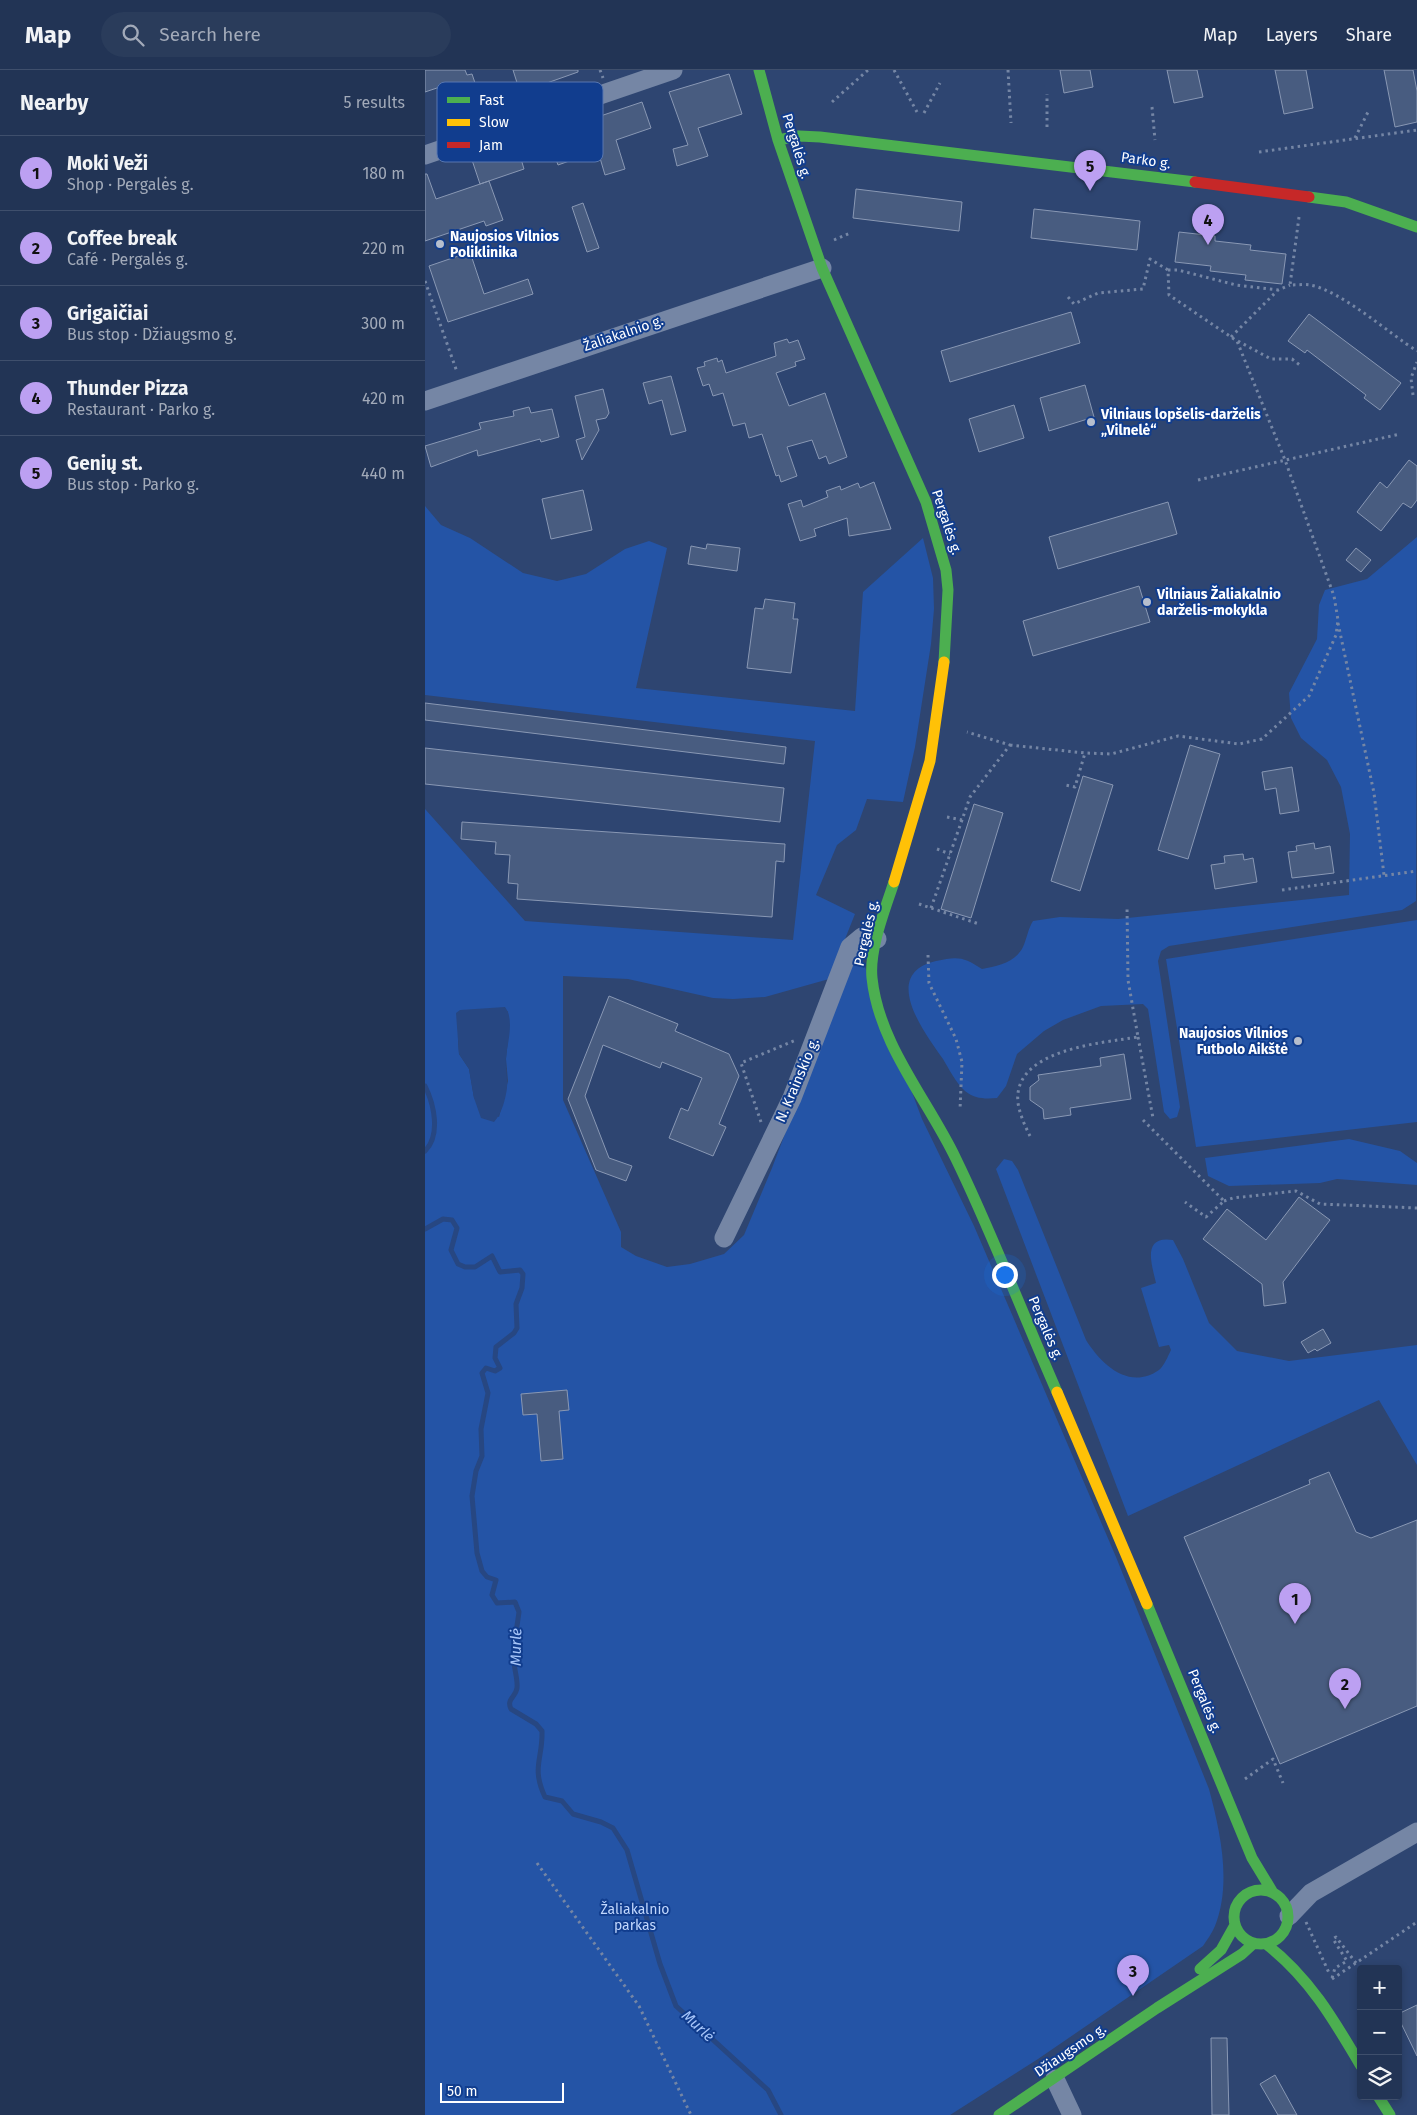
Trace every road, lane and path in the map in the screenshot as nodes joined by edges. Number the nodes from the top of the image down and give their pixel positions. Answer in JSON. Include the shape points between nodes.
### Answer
{"nodes":[{"id":1,"x":673,"y":70,"type":"edge"},
{"id":2,"x":759,"y":70,"type":"edge"},
{"id":3,"x":868,"y":70,"type":"edge"},
{"id":4,"x":894,"y":70,"type":"edge"},
{"id":5,"x":1008,"y":70,"type":"edge"},
{"id":6,"x":940,"y":84,"type":"dead end"},
{"id":7,"x":603,"y":94,"type":"edge"},
{"id":8,"x":1047,"y":94,"type":"dead end"},
{"id":9,"x":832,"y":102,"type":"dead end"},
{"id":10,"x":1152,"y":107,"type":"dead end"},
{"id":11,"x":917,"y":112,"type":"dead end"},
{"id":12,"x":1368,"y":112,"type":"dead end"},
{"id":13,"x":924,"y":113,"type":"dead end"},
{"id":14,"x":1011,"y":123,"type":"dead end"},
{"id":15,"x":1047,"y":127,"type":"dead end"},
{"id":16,"x":1417,"y":130,"type":"edge"},
{"id":17,"x":1355,"y":139,"type":"junction"},
{"id":18,"x":778,"y":140,"type":"junction"},
{"id":19,"x":1155,"y":140,"type":"dead end"},
{"id":20,"x":437,"y":151,"type":"edge"},
{"id":21,"x":1259,"y":152,"type":"dead end"},
{"id":22,"x":425,"y":155,"type":"edge"},
{"id":23,"x":1303,"y":196,"type":"junction"},
{"id":24,"x":1417,"y":227,"type":"edge"},
{"id":25,"x":850,"y":233,"type":"dead end"},
{"id":26,"x":831,"y":241,"type":"dead end"},
{"id":27,"x":822,"y":268,"type":"junction"},
{"id":28,"x":1168,"y":270,"type":"junction"},
{"id":29,"x":425,"y":281,"type":"edge"},
{"id":30,"x":1291,"y":285,"type":"junction"},
{"id":31,"x":1278,"y":290,"type":"junction"},
{"id":32,"x":1068,"y":297,"type":"dead end"},
{"id":33,"x":1231,"y":337,"type":"junction"},
{"id":34,"x":1237,"y":341,"type":"junction"},
{"id":35,"x":1417,"y":351,"type":"edge"},
{"id":36,"x":1417,"y":362,"type":"edge"},
{"id":37,"x":1301,"y":366,"type":"dead end"},
{"id":38,"x":457,"y":374,"type":"dead end"},
{"id":39,"x":1413,"y":395,"type":"dead end"},
{"id":40,"x":425,"y":401,"type":"edge"},
{"id":41,"x":1400,"y":434,"type":"dead end"},
{"id":42,"x":1285,"y":460,"type":"junction"},
{"id":43,"x":1199,"y":480,"type":"dead end"},
{"id":44,"x":1337,"y":620,"type":"junction"},
{"id":45,"x":967,"y":732,"type":"dead end"},
{"id":46,"x":1010,"y":745,"type":"junction"},
{"id":47,"x":1085,"y":753,"type":"junction"},
{"id":48,"x":1065,"y":785,"type":"dead end"},
{"id":49,"x":947,"y":817,"type":"dead end"},
{"id":50,"x":962,"y":820,"type":"junction"},
{"id":51,"x":937,"y":849,"type":"dead end"},
{"id":52,"x":950,"y":854,"type":"junction"},
{"id":53,"x":1417,"y":871,"type":"edge"},
{"id":54,"x":1384,"y":875,"type":"junction"},
{"id":55,"x":1282,"y":890,"type":"dead end"},
{"id":56,"x":919,"y":904,"type":"dead end"},
{"id":57,"x":1127,"y":906,"type":"dead end"},
{"id":58,"x":931,"y":908,"type":"junction"},
{"id":59,"x":979,"y":924,"type":"dead end"},
{"id":60,"x":877,"y":938,"type":"junction"},
{"id":61,"x":928,"y":955,"type":"dead end"},
{"id":62,"x":1138,"y":1037,"type":"junction"},
{"id":63,"x":795,"y":1040,"type":"dead end"},
{"id":64,"x":960,"y":1110,"type":"dead end"},
{"id":65,"x":1153,"y":1118,"type":"dead end"},
{"id":66,"x":1143,"y":1120,"type":"dead end"},
{"id":67,"x":1030,"y":1136,"type":"dead end"},
{"id":68,"x":769,"y":1146,"type":"junction"},
{"id":69,"x":1224,"y":1201,"type":"junction"},
{"id":70,"x":1185,"y":1202,"type":"dead end"},
{"id":71,"x":1417,"y":1208,"type":"edge"},
{"id":72,"x":725,"y":1238,"type":"dead end"},
{"id":73,"x":1245,"y":1779,"type":"dead end"},
{"id":74,"x":1283,"y":1783,"type":"dead end"},
{"id":75,"x":1239,"y":1826,"type":"junction"},
{"id":76,"x":1417,"y":1832,"type":"edge"},
{"id":77,"x":537,"y":1863,"type":"dead end"},
{"id":78,"x":1244,"y":1866,"type":"dead end"},
{"id":79,"x":1245,"y":1878,"type":"dead end"},
{"id":80,"x":1275,"y":1893,"type":"junction"},
{"id":81,"x":1311,"y":1893,"type":"junction"},
{"id":82,"x":1243,"y":1896,"type":"junction"},
{"id":83,"x":1308,"y":1914,"type":"dead end"},
{"id":84,"x":1288,"y":1920,"type":"junction"},
{"id":85,"x":1417,"y":1922,"type":"edge"},
{"id":86,"x":1235,"y":1925,"type":"junction"},
{"id":87,"x":1295,"y":1939,"type":"dead end"},
{"id":88,"x":1260,"y":1944,"type":"junction"},
{"id":89,"x":1356,"y":1963,"type":"junction"},
{"id":90,"x":1308,"y":1969,"type":"dead end"},
{"id":91,"x":1331,"y":1979,"type":"junction"},
{"id":92,"x":1335,"y":1986,"type":"dead end"},
{"id":93,"x":1324,"y":2005,"type":"junction"},
{"id":94,"x":1157,"y":2008,"type":"junction"},
{"id":95,"x":1357,"y":2059,"type":"edge"},
{"id":96,"x":1055,"y":2079,"type":"junction"},
{"id":97,"x":1380,"y":2100,"type":"edge"},
{"id":98,"x":691,"y":2115,"type":"edge"},
{"id":99,"x":999,"y":2115,"type":"edge"},
{"id":100,"x":1072,"y":2115,"type":"edge"},
{"id":101,"x":1389,"y":2115,"type":"edge"}],
"edges":[{"from":1,"to":7,"type":"street"},
{"from":2,"to":18,"type":"main road","name":"Pergalės g."},
{"from":3,"to":9,"type":"path"},
{"from":4,"to":11,"type":"path"},
{"from":5,"to":14,"type":"path"},
{"from":6,"to":13,"type":"path"},
{"from":8,"to":15,"type":"path"},
{"from":10,"to":19,"type":"path"},
{"from":12,"to":17,"type":"path"},
{"from":16,"to":17,"type":"path"},
{"from":17,"to":21,"type":"path"},
{"from":18,"to":23,"type":"main road","name":"Parko g.","via":[[799,136],[820,138]]},
{"from":18,"to":27,"type":"main road","name":"Pergalės g."},
{"from":20,"to":22,"type":"street"},
{"from":23,"to":24,"type":"main road","name":"Parko g.","via":[[1346,202]]},
{"from":23,"to":30,"type":"path"},
{"from":25,"to":26,"type":"path"},
{"from":27,"to":40,"type":"street","name":"Žaliakalnio g."},
{"from":27,"to":60,"type":"main road","name":"Pergalės g.","via":[[926,502],[942,552],[948,590],[943,673],[930,761]]},
{"from":28,"to":31,"type":"path","via":[[1236,286]]},
{"from":28,"to":32,"type":"path","via":[[1150,259],[1143,289],[1097,294],[1074,304]]},
{"from":28,"to":33,"type":"path","via":[[1169,295]]},
{"from":29,"to":38,"type":"path"},
{"from":30,"to":31,"type":"path"},
{"from":30,"to":35,"type":"path","via":[[1311,285],[1321,289],[1353,306]]},
{"from":31,"to":33,"type":"path"},
{"from":33,"to":34,"type":"path"},
{"from":34,"to":37,"type":"path","via":[[1271,359],[1292,359]]},
{"from":34,"to":42,"type":"path"},
{"from":36,"to":39,"type":"path","via":[[1411,378]]},
{"from":41,"to":42,"type":"path"},
{"from":42,"to":43,"type":"path"},
{"from":42,"to":44,"type":"path","via":[[1333,596]]},
{"from":44,"to":47,"type":"path","via":[[1335,635],[1309,696],[1263,739],[1239,744],[1178,736],[1111,754]]},
{"from":44,"to":54,"type":"path","via":[[1374,793]]},
{"from":45,"to":46,"type":"path"},
{"from":46,"to":47,"type":"path"},
{"from":46,"to":50,"type":"path","via":[[970,797]]},
{"from":47,"to":48,"type":"path","via":[[1075,787]]},
{"from":49,"to":50,"type":"path"},
{"from":50,"to":52,"type":"path"},
{"from":51,"to":52,"type":"path"},
{"from":52,"to":58,"type":"path"},
{"from":53,"to":54,"type":"path"},
{"from":54,"to":55,"type":"path"},
{"from":56,"to":58,"type":"path"},
{"from":57,"to":62,"type":"path","via":[[1128,980]]},
{"from":58,"to":59,"type":"path"},
{"from":60,"to":68,"type":"street","name":"N. Krainskio g.","via":[[862,937],[850,947],[792,1098]]},
{"from":60,"to":75,"type":"main road","name":"Pergalės g.","via":[[872,977],[879,1014],[936,1118],[974,1199],[1175,1668]]},
{"from":61,"to":64,"type":"path","via":[[929,983],[956,1038],[961,1062]]},
{"from":62,"to":65,"type":"path"},
{"from":62,"to":67,"type":"path","via":[[1063,1051],[1029,1071],[1020,1084],[1018,1102]]},
{"from":63,"to":68,"type":"path","via":[[741,1063]]},
{"from":66,"to":69,"type":"path"},
{"from":68,"to":72,"type":"street","name":"N. Krainskio g."},
{"from":69,"to":70,"type":"path","via":[[1206,1218]]},
{"from":69,"to":71,"type":"path","via":[[1296,1191],[1320,1204]]},
{"from":73,"to":74,"type":"path","via":[[1273,1759]]},
{"from":75,"to":78,"type":"main road","name":"Pergalės g."},
{"from":75,"to":80,"type":"main road","name":"Pergalės g.","via":[[1252,1858]]},
{"from":76,"to":81,"type":"street"},
{"from":77,"to":98,"type":"path","via":[[639,2006]]},
{"from":79,"to":82,"type":"main road"},
{"from":80,"to":81,"type":"street"},
{"from":80,"to":82,"type":"main road","via":[[1257,1890]]},
{"from":80,"to":84,"type":"main road","via":[[1287,1908]]},
{"from":81,"to":84,"type":"street"},
{"from":82,"to":86,"type":"main road","via":[[1235,1909]]},
{"from":83,"to":91,"type":"path","via":[[1306,1924]]},
{"from":84,"to":87,"type":"main road"},
{"from":84,"to":88,"type":"main road","via":[[1280,1937]]},
{"from":85,"to":89,"type":"path"},
{"from":86,"to":88,"type":"main road","via":[[1246,1940]]},
{"from":86,"to":94,"type":"main road","name":"Džiaugsmo g.","via":[[1221,1950]]},
{"from":88,"to":93,"type":"main road","via":[[1294,1966]]},
{"from":88,"to":94,"type":"main road","name":"Džiaugsmo g."},
{"from":89,"to":91,"type":"path"},
{"from":89,"to":91,"type":"path","via":[[1336,1937],[1333,1939],[1347,1961],[1335,1968]]},
{"from":90,"to":93,"type":"main road"},
{"from":91,"to":92,"type":"path"},
{"from":93,"to":95,"type":"main road"},
{"from":94,"to":96,"type":"main road","name":"Džiaugsmo g."},
{"from":96,"to":99,"type":"main road","name":"Džiaugsmo g."},
{"from":96,"to":100,"type":"street"},
{"from":97,"to":101,"type":"main road"}]}
